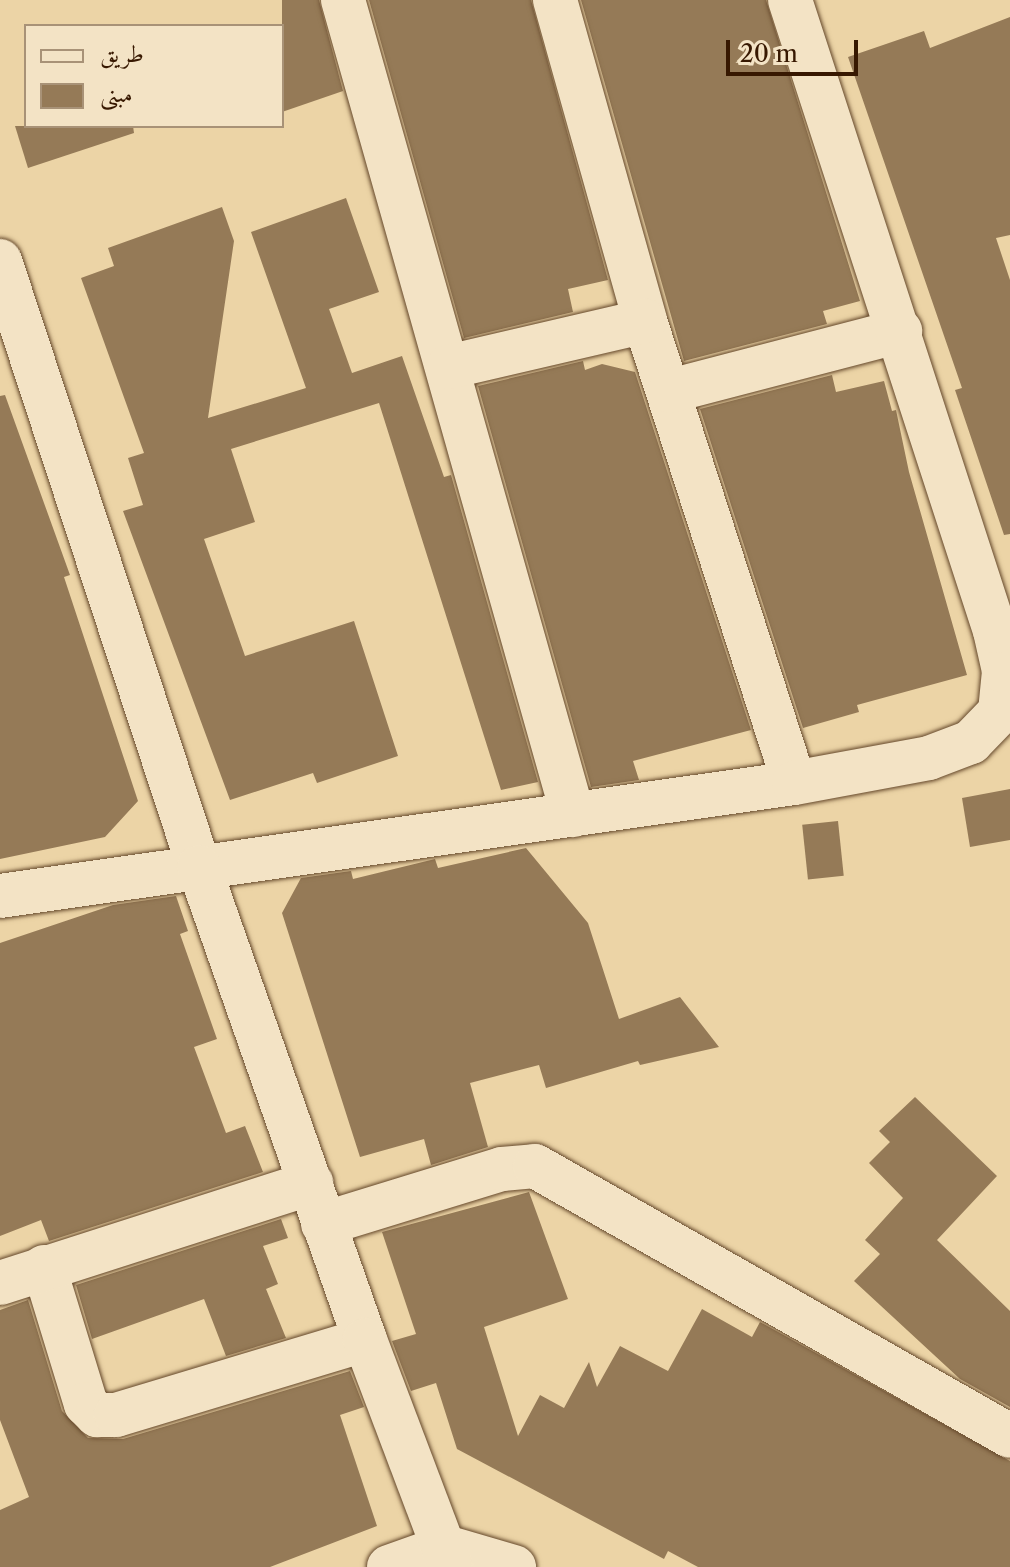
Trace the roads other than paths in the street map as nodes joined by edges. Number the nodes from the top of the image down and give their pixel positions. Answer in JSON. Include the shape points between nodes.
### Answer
{"nodes":[{"id":1,"x":343,"y":0,"type":"edge"},
{"id":2,"x":555,"y":0,"type":"edge"},
{"id":3,"x":790,"y":0,"type":"edge"},
{"id":4,"x":0,"y":261,"type":"edge"},
{"id":5,"x":645,"y":321,"type":"junction"},
{"id":6,"x":900,"y":331,"type":"junction"},
{"id":7,"x":448,"y":367,"type":"junction"},
{"id":8,"x":670,"y":391,"type":"junction"},
{"id":9,"x":794,"y":783,"type":"junction"},
{"id":10,"x":573,"y":815,"type":"junction"},
{"id":11,"x":199,"y":867,"type":"junction"},
{"id":12,"x":0,"y":896,"type":"edge"},
{"id":13,"x":317,"y":1204,"type":"junction"},
{"id":14,"x":44,"y":1267,"type":"junction"},
{"id":15,"x":0,"y":1283,"type":"edge"},
{"id":16,"x":365,"y":1340,"type":"junction"},
{"id":17,"x":1010,"y":1436,"type":"edge"},
{"id":18,"x":448,"y":1557,"type":"edge"},
{"id":19,"x":389,"y":1567,"type":"edge"},
{"id":20,"x":514,"y":1567,"type":"edge"}],
"edges":[{"from":1,"to":7,"type":"street"},
{"from":2,"to":5,"type":"street"},
{"from":3,"to":6,"type":"street"},
{"from":4,"to":11,"type":"street"},
{"from":5,"to":7,"type":"street"},
{"from":5,"to":8,"type":"street"},
{"from":6,"to":8,"type":"street"},
{"from":6,"to":9,"type":"street","via":[[995,631],[1004,671],[1000,712],[971,742],[929,758]]},
{"from":7,"to":10,"type":"street"},
{"from":8,"to":9,"type":"street"},
{"from":9,"to":10,"type":"street"},
{"from":10,"to":11,"type":"street"},
{"from":11,"to":12,"type":"street"},
{"from":11,"to":13,"type":"street"},
{"from":13,"to":14,"type":"street"},
{"from":13,"to":16,"type":"street"},
{"from":13,"to":17,"type":"street","via":[[535,1166]]},
{"from":14,"to":15,"type":"street"},
{"from":14,"to":16,"type":"street","via":[[86,1404],[97,1415],[116,1415]]},
{"from":16,"to":18,"type":"street"},
{"from":18,"to":19,"type":"street"},
{"from":18,"to":20,"type":"street"}]}
